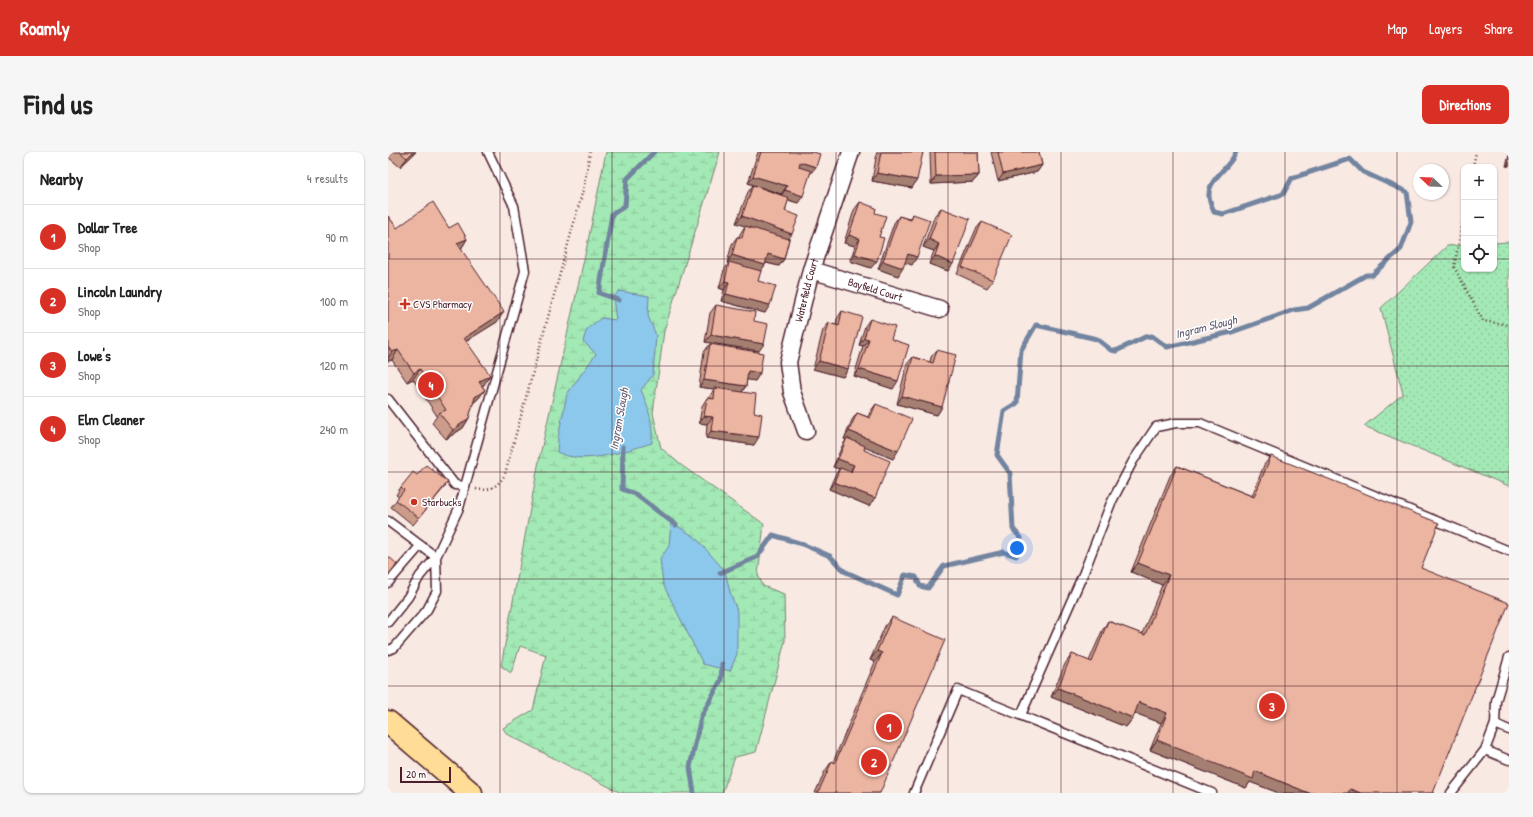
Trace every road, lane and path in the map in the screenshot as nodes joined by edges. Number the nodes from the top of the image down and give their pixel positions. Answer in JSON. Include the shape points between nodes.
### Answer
{"nodes":[{"id":1,"x":488,"y":152,"type":"edge"},
{"id":2,"x":590,"y":152,"type":"edge"},
{"id":3,"x":851,"y":152,"type":"edge"},
{"id":4,"x":1476,"y":152,"type":"edge"},
{"id":5,"x":1474,"y":164,"type":"edge"},
{"id":6,"x":1461,"y":231,"type":"edge"},
{"id":7,"x":810,"y":270,"type":"junction"},
{"id":8,"x":940,"y":309,"type":"dead end"},
{"id":9,"x":1509,"y":325,"type":"edge"},
{"id":10,"x":388,"y":399,"type":"edge"},
{"id":11,"x":806,"y":431,"type":"dead end"},
{"id":12,"x":465,"y":486,"type":"junction"},
{"id":13,"x":388,"y":521,"type":"edge"},
{"id":14,"x":420,"y":546,"type":"junction"},
{"id":15,"x":1509,"y":551,"type":"edge"},
{"id":16,"x":436,"y":557,"type":"junction"},
{"id":17,"x":388,"y":583,"type":"edge"},
{"id":18,"x":388,"y":622,"type":"edge"},
{"id":19,"x":388,"y":650,"type":"edge"},
{"id":20,"x":1509,"y":657,"type":"edge"},
{"id":21,"x":1021,"y":715,"type":"junction"},
{"id":22,"x":388,"y":722,"type":"edge"},
{"id":23,"x":1495,"y":724,"type":"junction"},
{"id":24,"x":1509,"y":730,"type":"edge"},
{"id":25,"x":1485,"y":750,"type":"junction"},
{"id":26,"x":1509,"y":760,"type":"edge"},
{"id":27,"x":471,"y":793,"type":"edge"},
{"id":28,"x":914,"y":793,"type":"edge"},
{"id":29,"x":1212,"y":793,"type":"edge"},
{"id":30,"x":1451,"y":793,"type":"edge"}],
"edges":[{"from":1,"to":12,"type":"lane","via":[[514,206],[525,271]]},
{"from":2,"to":12,"type":"path","via":[[584,186],[505,474],[497,485],[490,488],[482,490]]},
{"from":3,"to":7,"type":"street","name":"Waterfield Court"},
{"from":4,"to":5,"type":"path"},
{"from":6,"to":9,"type":"path","via":[[1454,267],[1483,321]]},
{"from":7,"to":8,"type":"street","name":"Bayfield Court"},
{"from":7,"to":11,"type":"street","name":"Waterfield Court","via":[[788,362],[792,392]]},
{"from":10,"to":12,"type":"lane","via":[[455,485]]},
{"from":12,"to":16,"type":"lane","via":[[459,508]]},
{"from":13,"to":14,"type":"lane"},
{"from":14,"to":16,"type":"lane"},
{"from":14,"to":17,"type":"lane"},
{"from":15,"to":21,"type":"lane","via":[[1200,423],[1176,423],[1156,427],[1111,503],[1084,572]]},
{"from":16,"to":18,"type":"lane"},
{"from":16,"to":19,"type":"lane","via":[[437,591],[427,610],[394,648]]},
{"from":20,"to":23,"type":"lane","via":[[1496,701]]},
{"from":21,"to":28,"type":"lane","via":[[958,690]]},
{"from":21,"to":29,"type":"lane"},
{"from":22,"to":27,"type":"main road"},
{"from":23,"to":24,"type":"lane"},
{"from":23,"to":25,"type":"lane"},
{"from":25,"to":26,"type":"lane"},
{"from":25,"to":30,"type":"lane"}]}
